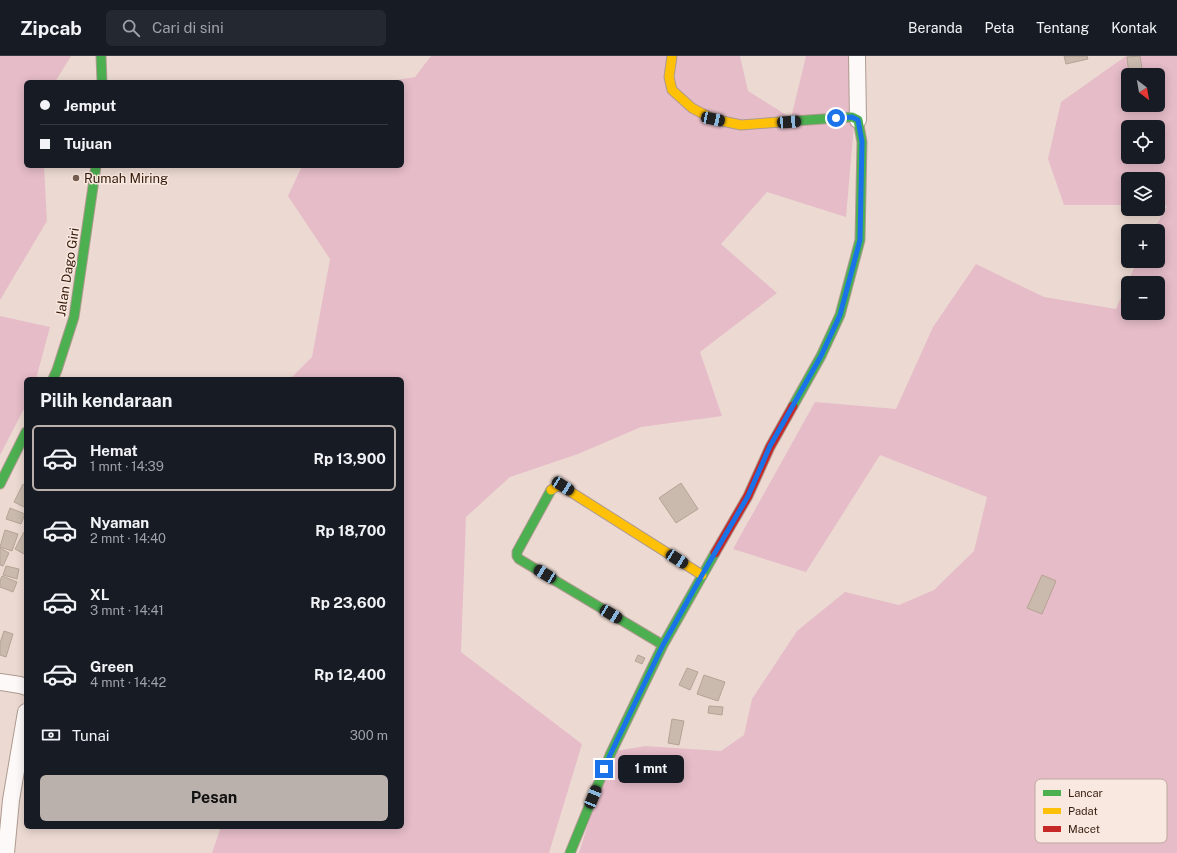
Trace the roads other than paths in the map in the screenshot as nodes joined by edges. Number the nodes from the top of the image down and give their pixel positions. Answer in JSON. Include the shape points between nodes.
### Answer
{"nodes":[{"id":1,"x":101,"y":56,"type":"edge"},
{"id":2,"x":672,"y":56,"type":"edge"},
{"id":3,"x":857,"y":56,"type":"edge"},
{"id":4,"x":102,"y":80,"type":"edge"},
{"id":5,"x":858,"y":120,"type":"junction"},
{"id":6,"x":96,"y":168,"type":"edge"},
{"id":7,"x":54,"y":377,"type":"edge"},
{"id":8,"x":24,"y":436,"type":"edge"},
{"id":9,"x":0,"y":484,"type":"edge"},
{"id":10,"x":702,"y":575,"type":"junction"},
{"id":11,"x":663,"y":645,"type":"junction"},
{"id":12,"x":0,"y":682,"type":"edge"},
{"id":13,"x":24,"y":686,"type":"edge"},
{"id":14,"x":24,"y":724,"type":"edge"},
{"id":15,"x":6,"y":853,"type":"edge"},
{"id":16,"x":570,"y":853,"type":"edge"}],
"edges":[{"from":1,"to":4,"type":"street"},
{"from":2,"to":5,"type":"street","via":[[669,76],[672,90],[692,108],[713,119],[741,125],[852,117]]},
{"from":3,"to":5,"type":"street"},
{"from":5,"to":10,"type":"street","via":[[862,142],[860,240],[840,315],[821,356],[770,446],[748,496]]},
{"from":6,"to":7,"type":"street","name":"Jalan Dago Giri","via":[[74,317]]},
{"from":8,"to":9,"type":"street"},
{"from":10,"to":11,"type":"street"},
{"from":10,"to":11,"type":"street","via":[[563,486],[552,489],[518,552],[519,559]]},
{"from":11,"to":16,"type":"street","via":[[610,755]]},
{"from":12,"to":13,"type":"street"},
{"from":14,"to":15,"type":"street","via":[[11,800]]}]}
